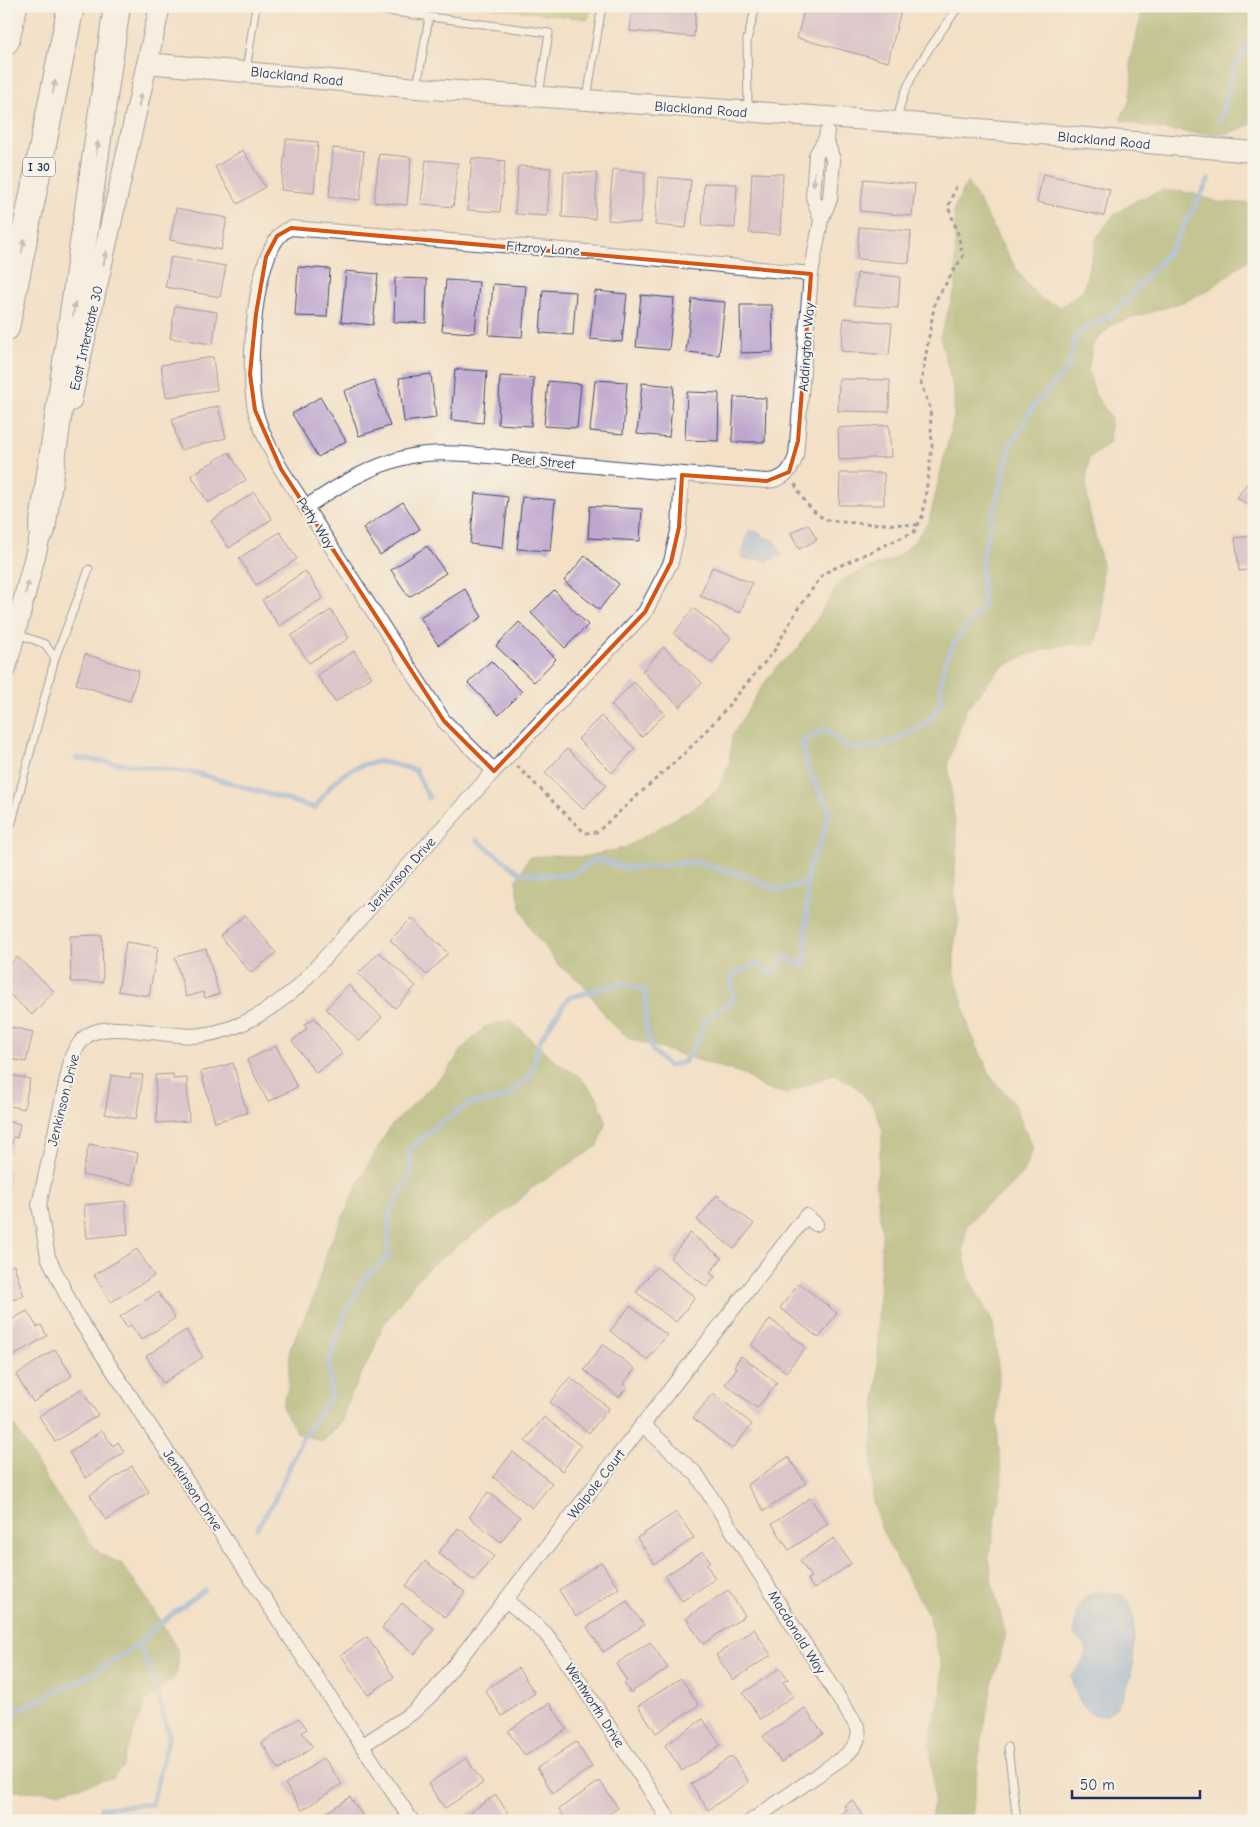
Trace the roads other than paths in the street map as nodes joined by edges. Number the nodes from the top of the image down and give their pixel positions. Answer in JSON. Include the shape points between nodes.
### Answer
{"nodes":[{"id":1,"x":14,"y":6,"type":"edge"},
{"id":2,"x":71,"y":6,"type":"edge"},
{"id":3,"x":118,"y":6,"type":"edge"},
{"id":4,"x":160,"y":6,"type":"edge"},
{"id":5,"x":256,"y":6,"type":"edge"},
{"id":6,"x":348,"y":6,"type":"edge"},
{"id":7,"x":602,"y":6,"type":"edge"},
{"id":8,"x":756,"y":6,"type":"edge"},
{"id":9,"x":959,"y":6,"type":"edge"},
{"id":10,"x":429,"y":17,"type":"junction"},
{"id":11,"x":6,"y":41,"type":"edge"},
{"id":12,"x":148,"y":63,"type":"junction"},
{"id":13,"x":246,"y":71,"type":"junction"},
{"id":14,"x":417,"y":88,"type":"junction"},
{"id":15,"x":539,"y":97,"type":"junction"},
{"id":16,"x":587,"y":100,"type":"junction"},
{"id":17,"x":748,"y":112,"type":"junction"},
{"id":18,"x":828,"y":118,"type":"junction"},
{"id":19,"x":897,"y":122,"type":"junction"},
{"id":20,"x":1254,"y":152,"type":"edge"},
{"id":21,"x":277,"y":236,"type":"joint"},
{"id":22,"x":811,"y":274,"type":"junction"},
{"id":23,"x":6,"y":328,"type":"edge"},
{"id":24,"x":789,"y":472,"type":"joint"},
{"id":25,"x":682,"y":475,"type":"junction"},
{"id":26,"x":306,"y":507,"type":"junction"},
{"id":27,"x":42,"y":530,"type":"junction"},
{"id":28,"x":89,"y":569,"type":"dead end"},
{"id":29,"x":15,"y":634,"type":"junction"},
{"id":30,"x":55,"y":658,"type":"junction"},
{"id":31,"x":6,"y":668,"type":"edge"},
{"id":32,"x":494,"y":771,"type":"junction"},
{"id":33,"x":6,"y":831,"type":"edge"},
{"id":34,"x":816,"y":1224,"type":"dead end"},
{"id":35,"x":642,"y":1424,"type":"junction"},
{"id":36,"x":506,"y":1600,"type":"junction"},
{"id":37,"x":363,"y":1745,"type":"junction"},
{"id":38,"x":1008,"y":1747,"type":"dead end"},
{"id":39,"x":412,"y":1821,"type":"edge"},
{"id":40,"x":670,"y":1821,"type":"edge"},
{"id":41,"x":751,"y":1821,"type":"edge"},
{"id":42,"x":1017,"y":1821,"type":"edge"}],
"edges":[{"from":1,"to":11,"type":"highway"},
{"from":23,"to":2,"type":"highway","number":"I 30","one_way":true},
{"from":27,"to":3,"type":"highway","one_way":true},
{"from":4,"to":12,"type":"street","name":"East Interstate 30"},
{"from":5,"to":13,"type":"lane"},
{"from":6,"to":10,"type":"lane"},
{"from":7,"to":16,"type":"lane"},
{"from":8,"to":17,"type":"lane","via":[[747,40]]},
{"from":9,"to":19,"type":"lane","via":[[915,73],[899,103]]},
{"from":10,"to":14,"type":"lane"},
{"from":10,"to":15,"type":"lane","via":[[549,33]]},
{"from":12,"to":13,"type":"street","name":"Blackland Road"},
{"from":27,"to":12,"type":"street","name":"East Interstate 30","one_way":true},
{"from":13,"to":14,"type":"street","name":"Blackland Road"},
{"from":14,"to":15,"type":"street","name":"Blackland Road"},
{"from":15,"to":16,"type":"street","name":"Blackland Road"},
{"from":16,"to":17,"type":"street","name":"Blackland Road"},
{"from":17,"to":18,"type":"street","name":"Blackland Road"},
{"from":18,"to":19,"type":"street","name":"Blackland Road"},
{"from":18,"to":22,"type":"street","name":"Addington Way","via":[[826,138],[833,160],[830,199],[821,220]]},
{"from":19,"to":20,"type":"street","name":"Blackland Road"},
{"from":21,"to":22,"type":"street","name":"Fitzroy Lane","via":[[291,228],[600,252]]},
{"from":21,"to":26,"type":"street","name":"Petty Way","via":[[266,257],[261,278],[251,355],[252,390],[263,433],[280,469]]},
{"from":22,"to":24,"type":"street","name":"Addington Way","via":[[798,441]]},
{"from":24,"to":25,"type":"street","name":"Peel Street","via":[[782,478],[767,480]]},
{"from":25,"to":26,"type":"street","name":"Peel Street","via":[[505,458],[441,454],[414,456],[362,472]]},
{"from":25,"to":32,"type":"street","name":"Jenkinson Drive","via":[[679,527],[671,562],[644,612]]},
{"from":26,"to":32,"type":"street","name":"Petty Way","via":[[444,722]]},
{"from":29,"to":27,"type":"street","name":"East Interstate 30","one_way":true},
{"from":28,"to":30,"type":"lane"},
{"from":29,"to":30,"type":"lane","via":[[45,644]]},
{"from":29,"to":31,"type":"street","name":"East Interstate 30"},
{"from":30,"to":33,"type":"lane","via":[[12,822]]},
{"from":32,"to":37,"type":"street","name":"Jenkinson Drive","via":[[299,986],[275,1006],[248,1022],[200,1036],[173,1037],[115,1029],[88,1035],[72,1056],[39,1205],[48,1257],[77,1316]]},
{"from":34,"to":35,"type":"street","name":"Walpole Court","via":[[806,1216]]},
{"from":35,"to":36,"type":"street","name":"Walpole Court"},
{"from":35,"to":41,"type":"street","name":"Macdonald Way","via":[[697,1475],[858,1728],[858,1740],[845,1756]]},
{"from":36,"to":37,"type":"street","name":"Walpole Court","via":[[431,1695],[412,1713]]},
{"from":36,"to":40,"type":"street","name":"Wentworth Drive","via":[[545,1634],[563,1656]]},
{"from":37,"to":39,"type":"street","name":"Jenkinson Drive"},
{"from":38,"to":42,"type":"lane"}]}
